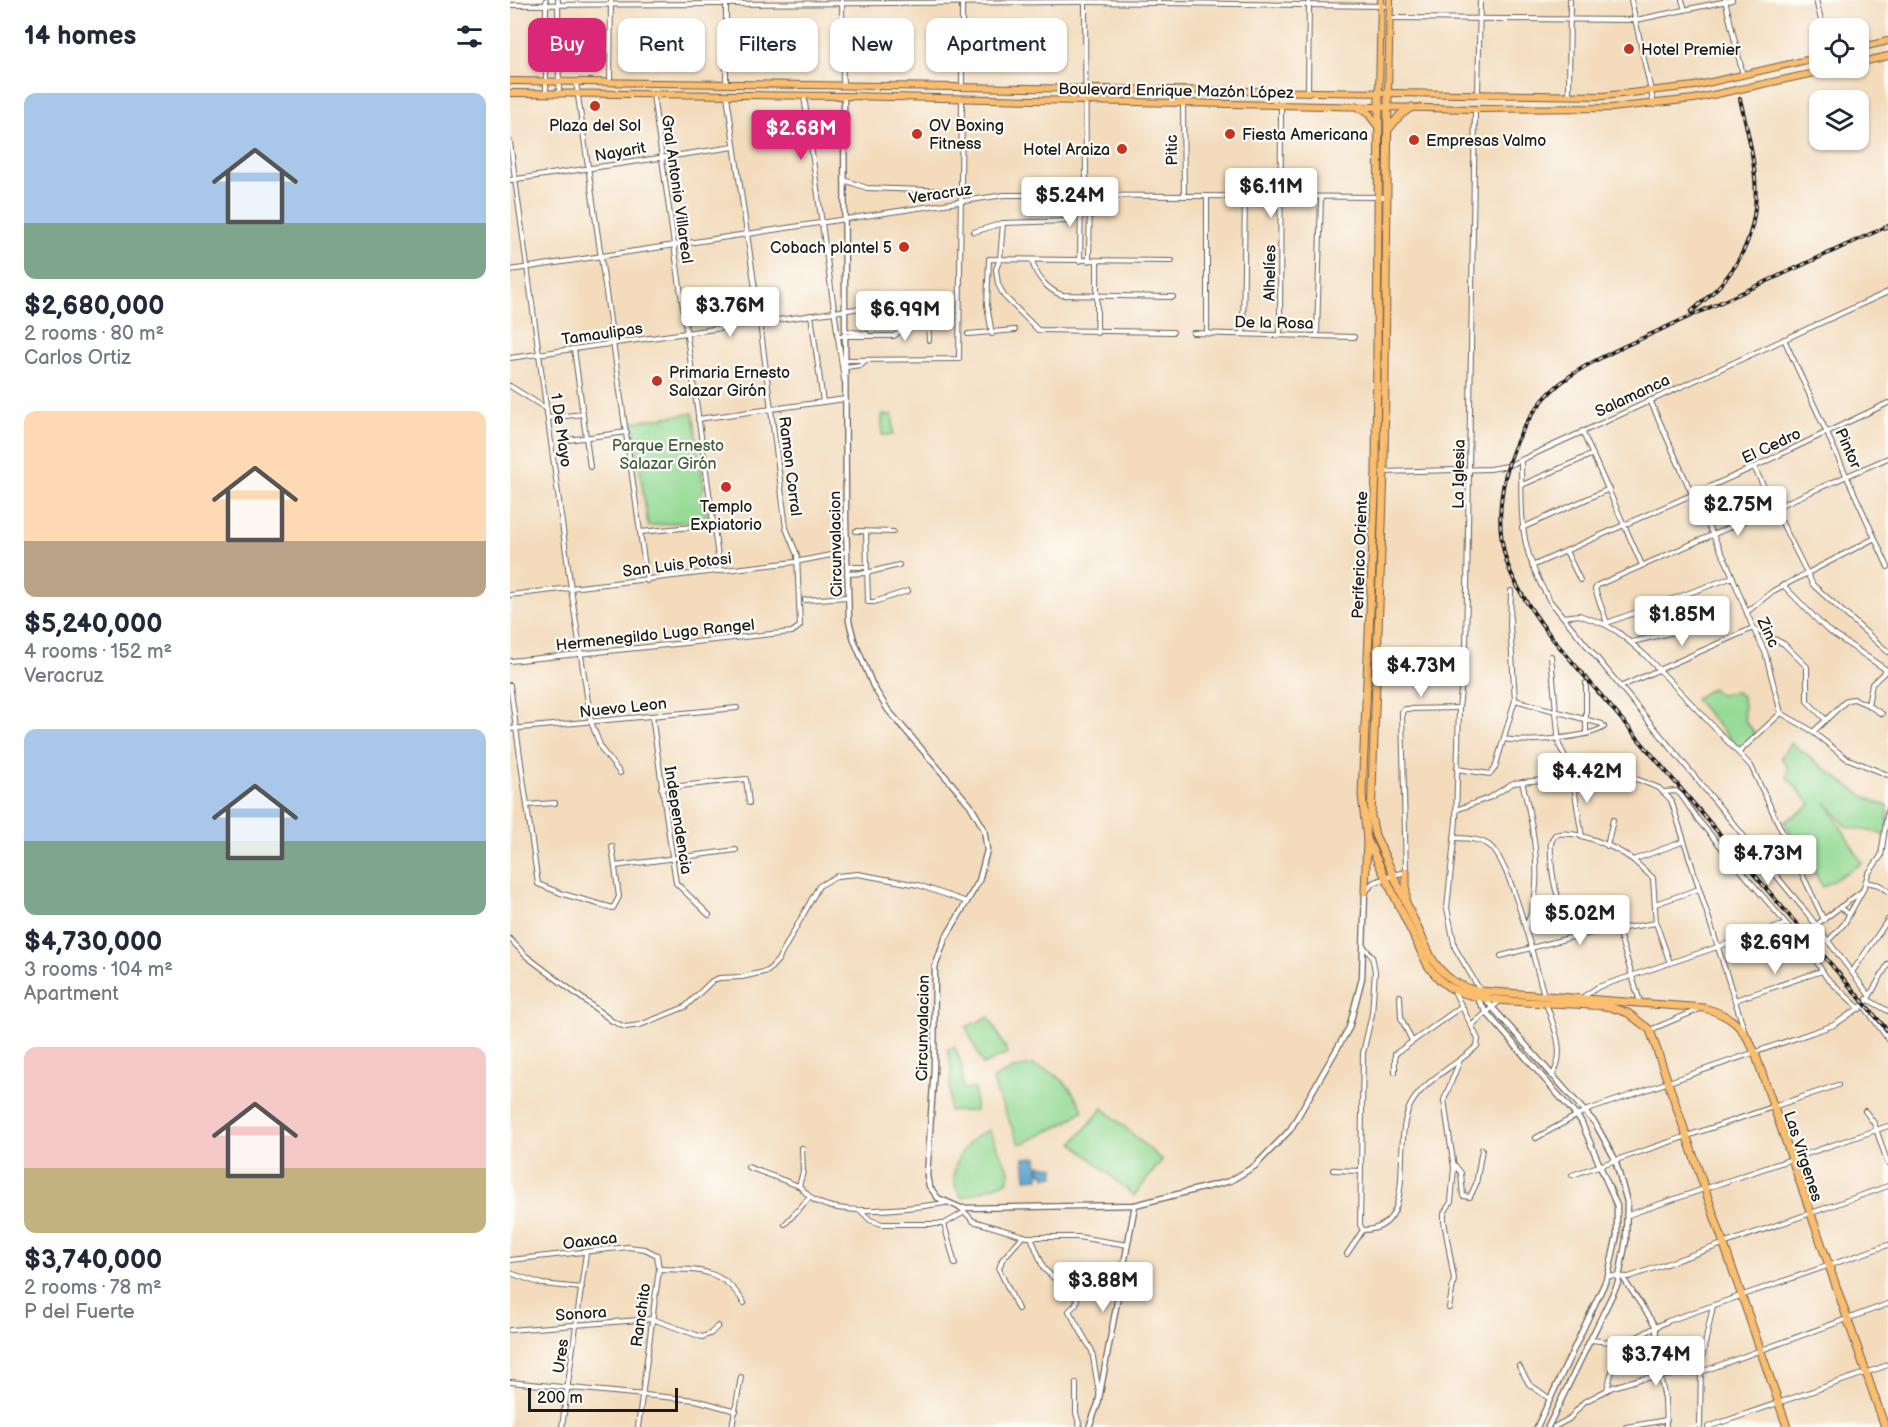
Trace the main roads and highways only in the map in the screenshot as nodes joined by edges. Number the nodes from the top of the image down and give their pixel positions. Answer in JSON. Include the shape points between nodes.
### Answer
{"nodes":[{"id":1,"x":1390,"y":0,"type":"edge"},
{"id":2,"x":1383,"y":3,"type":"edge"},
{"id":3,"x":1390,"y":18,"type":"junction"},
{"id":4,"x":1888,"y":41,"type":"edge"},
{"id":5,"x":1869,"y":45,"type":"edge"},
{"id":6,"x":1888,"y":56,"type":"edge"},
{"id":7,"x":1809,"y":60,"type":"edge"},
{"id":8,"x":1869,"y":60,"type":"edge"},
{"id":9,"x":1809,"y":74,"type":"edge"},
{"id":10,"x":510,"y":81,"type":"edge"},
{"id":11,"x":510,"y":93,"type":"edge"},
{"id":12,"x":1379,"y":93,"type":"junction"},
{"id":13,"x":1388,"y":93,"type":"junction"},
{"id":14,"x":1356,"y":106,"type":"junction"},
{"id":15,"x":1379,"y":106,"type":"junction"},
{"id":16,"x":1388,"y":106,"type":"junction"},
{"id":17,"x":1412,"y":107,"type":"junction"},
{"id":18,"x":1378,"y":126,"type":"junction"},
{"id":19,"x":1388,"y":130,"type":"junction"},
{"id":20,"x":1367,"y":839,"type":"junction"},
{"id":21,"x":1406,"y":872,"type":"road end"},
{"id":22,"x":1390,"y":876,"type":"junction"},
{"id":23,"x":1365,"y":892,"type":"road end"},
{"id":24,"x":1406,"y":901,"type":"junction"},
{"id":25,"x":1477,"y":992,"type":"junction"},
{"id":26,"x":1545,"y":998,"type":"junction"},
{"id":27,"x":1744,"y":1030,"type":"joint"},
{"id":28,"x":1787,"y":1427,"type":"edge"},
{"id":29,"x":1886,"y":1427,"type":"edge"}],
"edges":[{"from":1,"to":3,"type":"main road"},
{"from":2,"to":3,"type":"main road","via":[[1385,17]]},
{"from":2,"to":12,"type":"main road"},
{"from":3,"to":13,"type":"main road"},
{"from":4,"to":5,"type":"main road"},
{"from":6,"to":8,"type":"main road"},
{"from":7,"to":13,"type":"main road","via":[[1651,92],[1569,96]]},
{"from":9,"to":17,"type":"main road","name":"Boulevard Enrique Mazón López","via":[[1654,105]]},
{"from":10,"to":12,"type":"main road"},
{"from":11,"to":14,"type":"main road","name":"Boulevard Enrique Mazón López"},
{"from":12,"to":13,"type":"main road"},
{"from":12,"to":15,"type":"highway","name":"Periferico Oriente"},
{"from":13,"to":16,"type":"highway","name":"Periferico Oriente"},
{"from":14,"to":15,"type":"main road","name":"Boulevard Enrique Mazón López"},
{"from":14,"to":18,"type":"highway"},
{"from":15,"to":16,"type":"main road","name":"Boulevard Enrique Mazón López"},
{"from":15,"to":18,"type":"highway","name":"Periferico Oriente"},
{"from":16,"to":17,"type":"main road","name":"Boulevard Enrique Mazón López"},
{"from":16,"to":19,"type":"highway","name":"Periferico Oriente"},
{"from":17,"to":19,"type":"highway"},
{"from":18,"to":20,"type":"highway","name":"Periferico Oriente","via":[[1376,472],[1362,795]]},
{"from":19,"to":22,"type":"highway","name":"Periferico Oriente","via":[[1384,472],[1370,793],[1375,835]]},
{"from":20,"to":22,"type":"highway","name":"Periferico Oriente"},
{"from":20,"to":23,"type":"highway"},
{"from":21,"to":24,"type":"highway"},
{"from":22,"to":24,"type":"highway","name":"Periferico Oriente"},
{"from":22,"to":25,"type":"highway","name":"Periferico Oriente","via":[[1428,966],[1453,990]]},
{"from":24,"to":25,"type":"highway","name":"Periferico Oriente","via":[[1436,965],[1457,984]]},
{"from":25,"to":26,"type":"highway","name":"Periferico Oriente"},
{"from":25,"to":26,"type":"highway","name":"Periferico Oriente","via":[[1502,999]]},
{"from":26,"to":27,"type":"highway","name":"Periferico Oriente","via":[[1704,1008],[1727,1016]]},
{"from":26,"to":28,"type":"highway","name":"Periferico Oriente","via":[[1620,1009],[1650,1030]]},
{"from":27,"to":29,"type":"highway","name":"Las Virgenes"}]}
